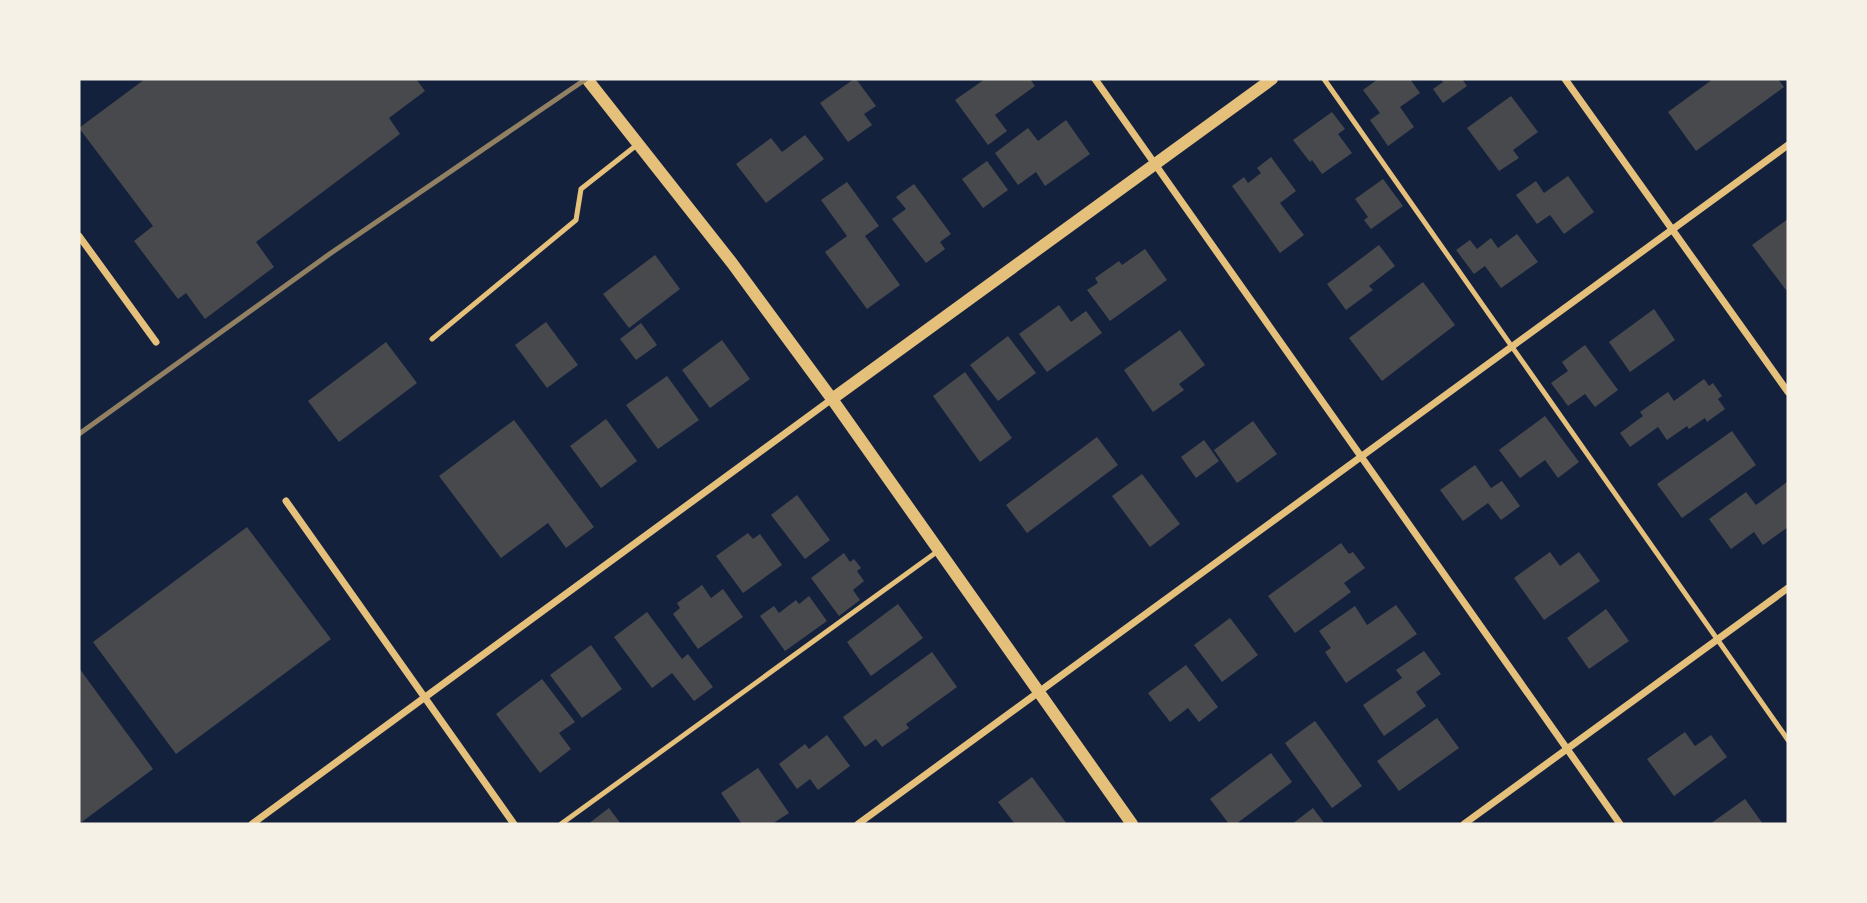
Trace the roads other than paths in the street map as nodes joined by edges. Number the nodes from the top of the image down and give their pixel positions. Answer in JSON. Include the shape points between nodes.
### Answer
{"nodes":[{"id":1,"x":587,"y":79,"type":"edge"},
{"id":2,"x":1095,"y":79,"type":"edge"},
{"id":3,"x":1272,"y":79,"type":"edge"},
{"id":4,"x":1324,"y":79,"type":"edge"},
{"id":5,"x":1565,"y":79,"type":"edge"},
{"id":6,"x":638,"y":144,"type":"junction"},
{"id":7,"x":1788,"y":145,"type":"edge"},
{"id":8,"x":1155,"y":164,"type":"junction"},
{"id":9,"x":1672,"y":228,"type":"junction"},
{"id":10,"x":79,"y":236,"type":"edge"},
{"id":11,"x":432,"y":339,"type":"dead end"},
{"id":12,"x":156,"y":342,"type":"dead end"},
{"id":13,"x":1512,"y":345,"type":"junction"},
{"id":14,"x":1788,"y":392,"type":"edge"},
{"id":15,"x":832,"y":400,"type":"junction"},
{"id":16,"x":1360,"y":456,"type":"junction"},
{"id":17,"x":286,"y":501,"type":"dead end"},
{"id":18,"x":939,"y":550,"type":"junction"},
{"id":19,"x":1788,"y":588,"type":"edge"},
{"id":20,"x":1717,"y":640,"type":"junction"},
{"id":21,"x":1040,"y":693,"type":"junction"},
{"id":22,"x":426,"y":698,"type":"junction"},
{"id":23,"x":1788,"y":740,"type":"edge"},
{"id":24,"x":1567,"y":749,"type":"junction"},
{"id":25,"x":252,"y":824,"type":"edge"},
{"id":26,"x":514,"y":824,"type":"edge"},
{"id":27,"x":561,"y":824,"type":"edge"},
{"id":28,"x":858,"y":824,"type":"edge"},
{"id":29,"x":1132,"y":824,"type":"edge"},
{"id":30,"x":1464,"y":824,"type":"edge"},
{"id":31,"x":1620,"y":824,"type":"edge"}],
"edges":[{"from":1,"to":6,"type":"street"},
{"from":2,"to":8,"type":"street"},
{"from":3,"to":8,"type":"street"},
{"from":4,"to":13,"type":"lane"},
{"from":5,"to":9,"type":"street"},
{"from":6,"to":11,"type":"lane","via":[[581,189],[576,220]]},
{"from":6,"to":15,"type":"street"},
{"from":7,"to":9,"type":"street"},
{"from":8,"to":15,"type":"street"},
{"from":8,"to":16,"type":"street"},
{"from":9,"to":13,"type":"street"},
{"from":9,"to":14,"type":"street"},
{"from":10,"to":12,"type":"street"},
{"from":13,"to":16,"type":"street"},
{"from":13,"to":20,"type":"lane"},
{"from":15,"to":18,"type":"street"},
{"from":15,"to":22,"type":"street"},
{"from":16,"to":21,"type":"street"},
{"from":16,"to":24,"type":"street"},
{"from":17,"to":22,"type":"street"},
{"from":18,"to":21,"type":"street"},
{"from":18,"to":27,"type":"lane"},
{"from":19,"to":20,"type":"street"},
{"from":20,"to":23,"type":"lane"},
{"from":20,"to":24,"type":"street"},
{"from":21,"to":28,"type":"street"},
{"from":21,"to":29,"type":"street"},
{"from":22,"to":25,"type":"street"},
{"from":22,"to":26,"type":"street"},
{"from":24,"to":30,"type":"street"},
{"from":24,"to":31,"type":"street"}]}
